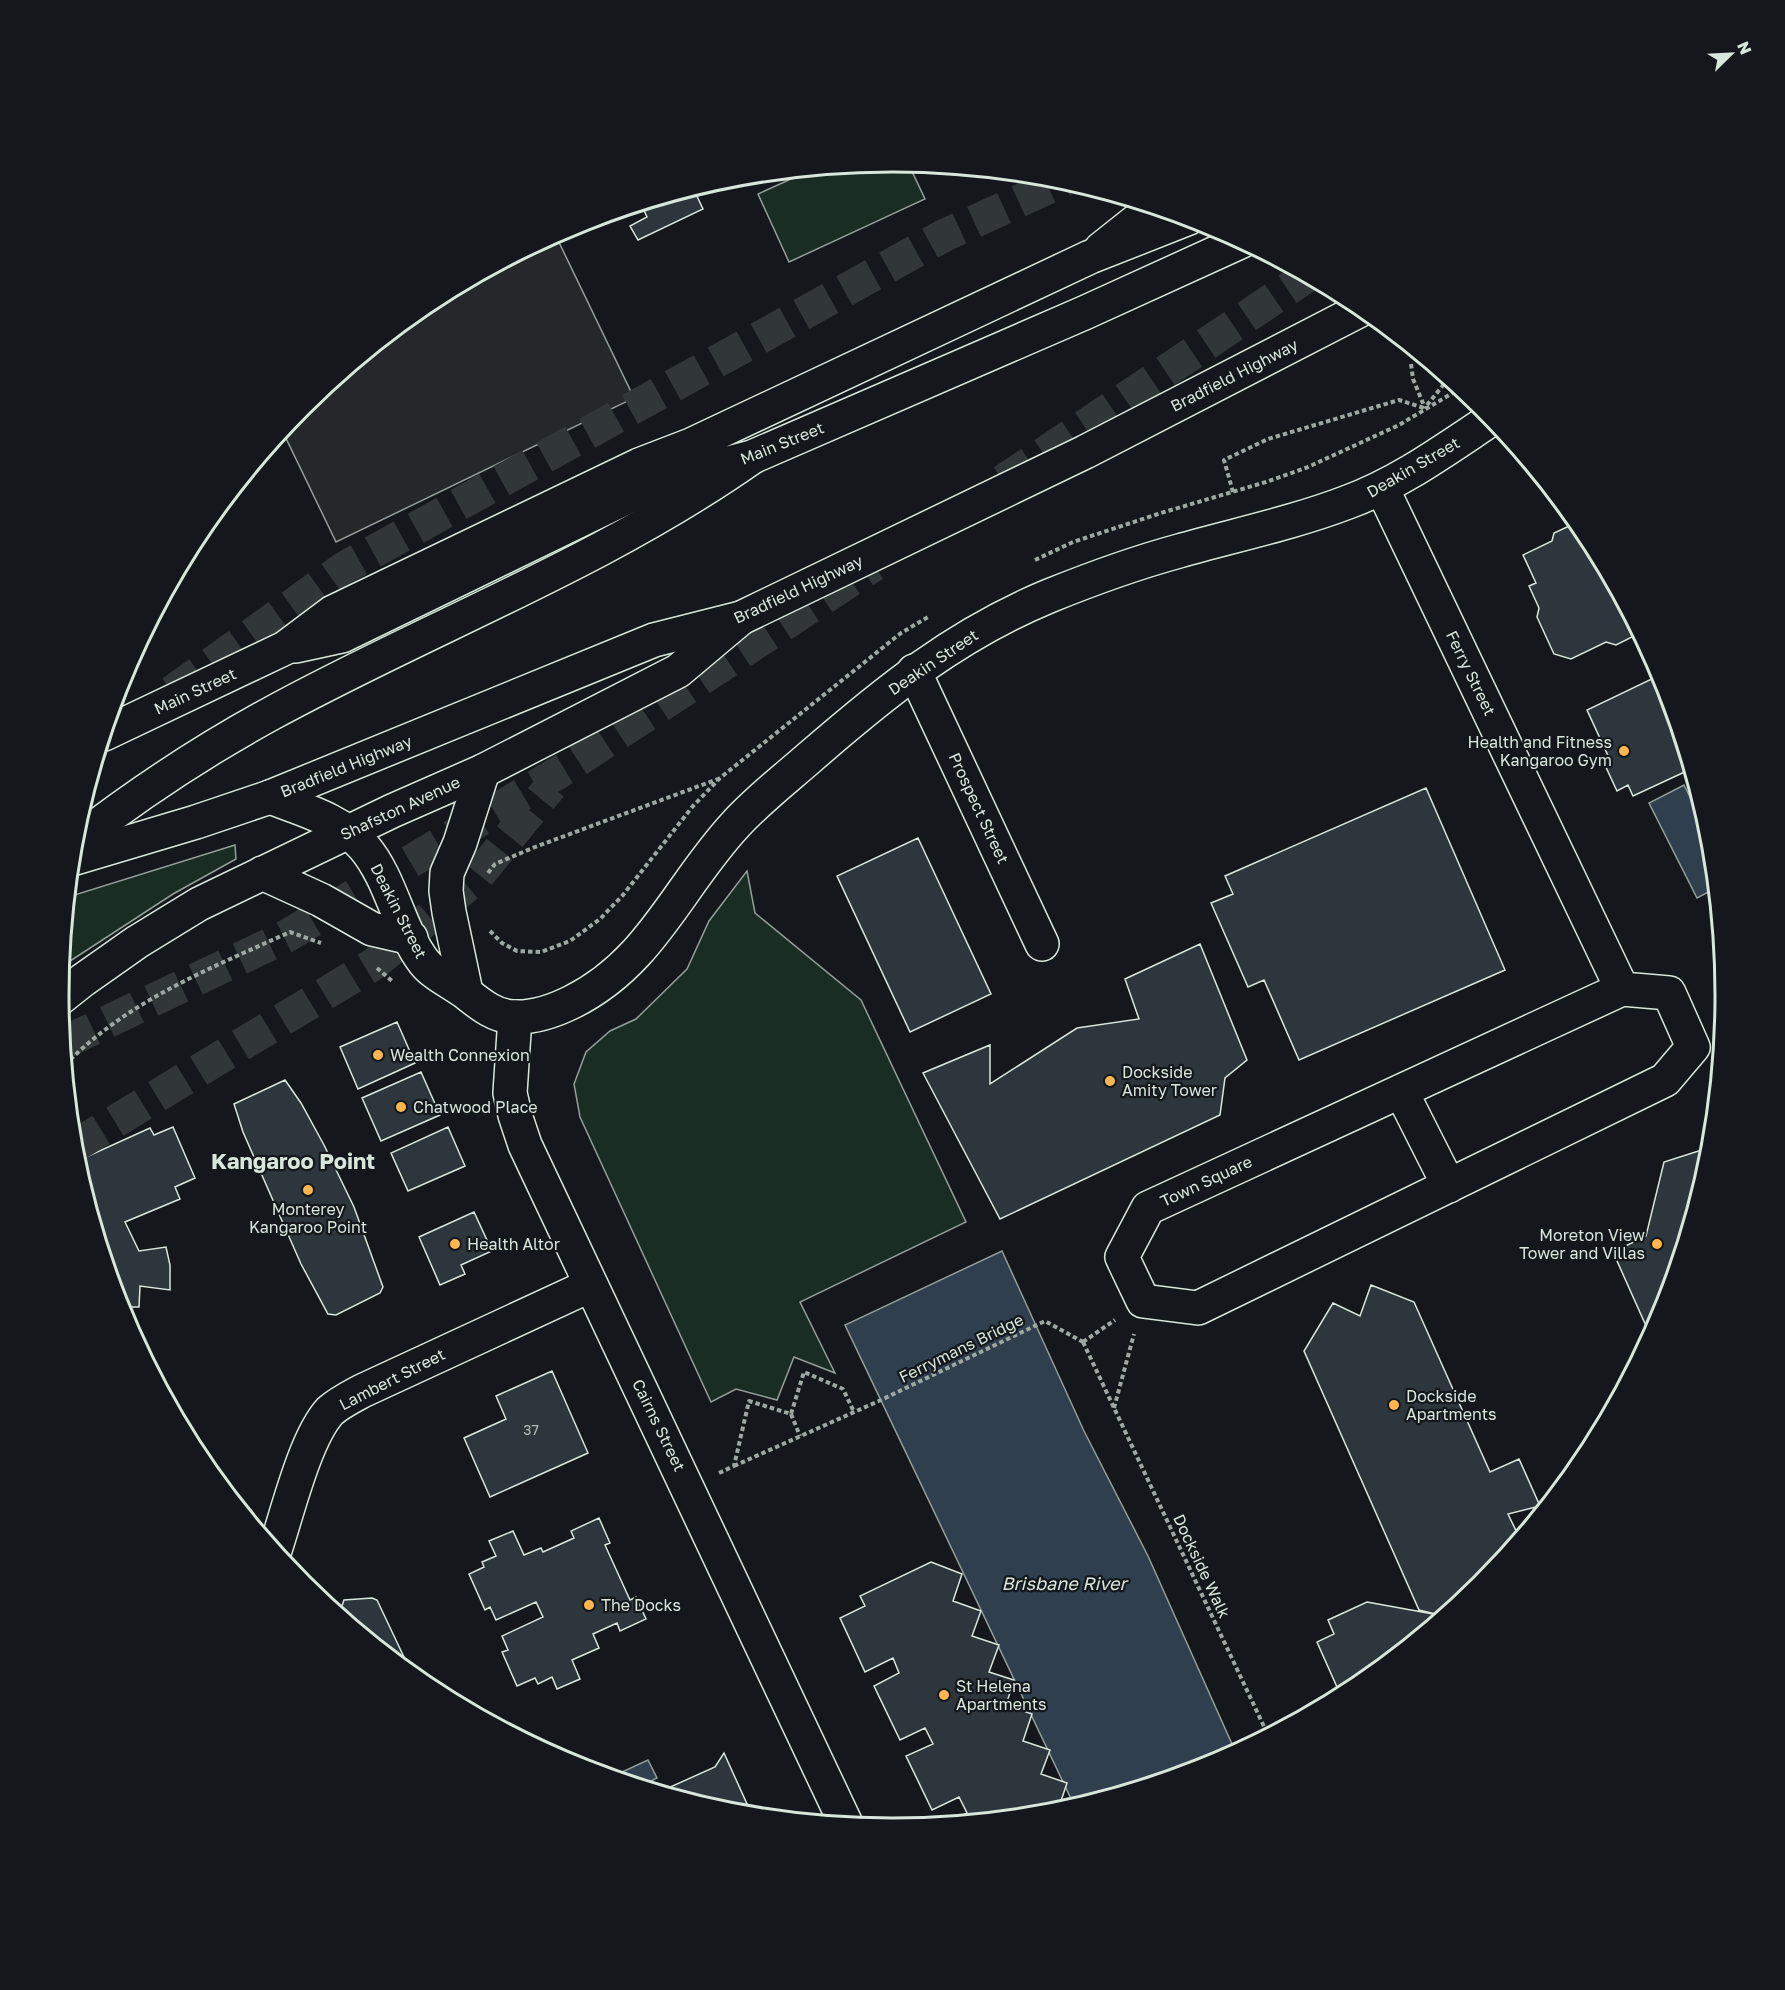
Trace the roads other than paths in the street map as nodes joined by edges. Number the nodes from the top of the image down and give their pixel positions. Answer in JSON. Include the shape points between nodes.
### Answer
{"nodes":[{"id":1,"x":1152,"y":213,"type":"edge"},
{"id":2,"x":1178,"y":223,"type":"edge"},
{"id":3,"x":1233,"y":245,"type":"edge"},
{"id":4,"x":1090,"y":258,"type":"junction"},
{"id":5,"x":1354,"y":313,"type":"edge"},
{"id":6,"x":1485,"y":423,"type":"edge"},
{"id":7,"x":752,"y":457,"type":"junction"},
{"id":8,"x":1382,"y":488,"type":"junction"},
{"id":9,"x":741,"y":618,"type":"junction"},
{"id":10,"x":285,"y":648,"type":"junction"},
{"id":11,"x":914,"y":671,"type":"junction"},
{"id":12,"x":113,"y":730,"type":"edge"},
{"id":13,"x":483,"y":771,"type":"junction"},
{"id":14,"x":270,"y":797,"type":"junction"},
{"id":15,"x":348,"y":832,"type":"junction"},
{"id":16,"x":85,"y":835,"type":"edge"},
{"id":17,"x":81,"y":856,"type":"edge"},
{"id":18,"x":262,"y":873,"type":"junction"},
{"id":19,"x":411,"y":938,"type":"junction"},
{"id":20,"x":1042,"y":944,"type":"dead end"},
{"id":21,"x":1622,"y":989,"type":"junction"},
{"id":22,"x":69,"y":991,"type":"edge"},
{"id":23,"x":465,"y":993,"type":"junction"},
{"id":24,"x":515,"y":1017,"type":"junction"},
{"id":25,"x":1401,"y":1091,"type":"junction"},
{"id":26,"x":1449,"y":1186,"type":"junction"},
{"id":27,"x":591,"y":1285,"type":"junction"},
{"id":28,"x":277,"y":1543,"type":"edge"},
{"id":29,"x":843,"y":1817,"type":"edge"}],
"edges":[{"from":1,"to":4,"type":"main road","name":"Main Street"},
{"from":2,"to":4,"type":"main road","name":"Main Street"},
{"from":3,"to":7,"type":"main road","name":"Main Street"},
{"from":4,"to":10,"type":"main road","name":"Main Street","via":[[691,445],[639,465],[333,612]]},
{"from":5,"to":9,"type":"main road","name":"Bradfield Highway","via":[[1075,457]]},
{"from":6,"to":8,"type":"main road","name":"Deakin Street"},
{"from":7,"to":10,"type":"main road","name":"Main Street","via":[[642,490],[342,636]]},
{"from":7,"to":16,"type":"main road","via":[[667,514],[285,706],[150,787]]},
{"from":8,"to":11,"type":"main road","name":"Deakin Street","via":[[1338,506],[1175,552],[1048,597],[991,623]]},
{"from":8,"to":21,"type":"main road","name":"Ferry Street"},
{"from":9,"to":13,"type":"main road","name":"Shafston Avenue","via":[[678,671]]},
{"from":9,"to":14,"type":"main road","name":"Bradfield Highway","via":[[654,640]]},
{"from":10,"to":12,"type":"main road","name":"Main Street"},
{"from":11,"to":20,"type":"main road","name":"Prospect Street"},
{"from":11,"to":24,"type":"main road","name":"Deakin Street","via":[[738,822],[629,962],[605,982],[564,1005],[542,1014]]},
{"from":13,"to":15,"type":"main road","name":"Shafston Avenue"},
{"from":13,"to":23,"type":"main road","via":[[447,873],[449,912]]},
{"from":14,"to":15,"type":"main road","name":"Deakin Street","via":[[338,824]]},
{"from":14,"to":17,"type":"main road","name":"Bradfield Highway"},
{"from":15,"to":18,"type":"main road","name":"Shafston Avenue"},
{"from":15,"to":19,"type":"main road","name":"Deakin Street","via":[[375,863]]},
{"from":18,"to":19,"type":"main road","via":[[372,929]]},
{"from":18,"to":22,"type":"main road","name":"Shafston Avenue","via":[[199,904]]},
{"from":19,"to":23,"type":"main road","name":"Deakin Street","via":[[426,966]]},
{"from":21,"to":25,"type":"main road","name":"Town Square"},
{"from":21,"to":26,"type":"main road","name":"Town Square","via":[[1669,993],[1693,1047],[1665,1080]]},
{"from":23,"to":24,"type":"main road","name":"Deakin Street","via":[[488,1010]]},
{"from":24,"to":27,"type":"main road","name":"Cairns Street","via":[[510,1082],[515,1115],[525,1145]]},
{"from":25,"to":26,"type":"main road"},
{"from":25,"to":26,"type":"main road","name":"Town Square","via":[[1148,1208],[1122,1257],[1143,1301],[1198,1308]]},
{"from":27,"to":28,"type":"main road","name":"Lambert Street","via":[[362,1391],[331,1410],[308,1450]]},
{"from":27,"to":29,"type":"main road","name":"Cairns Street"}]}
